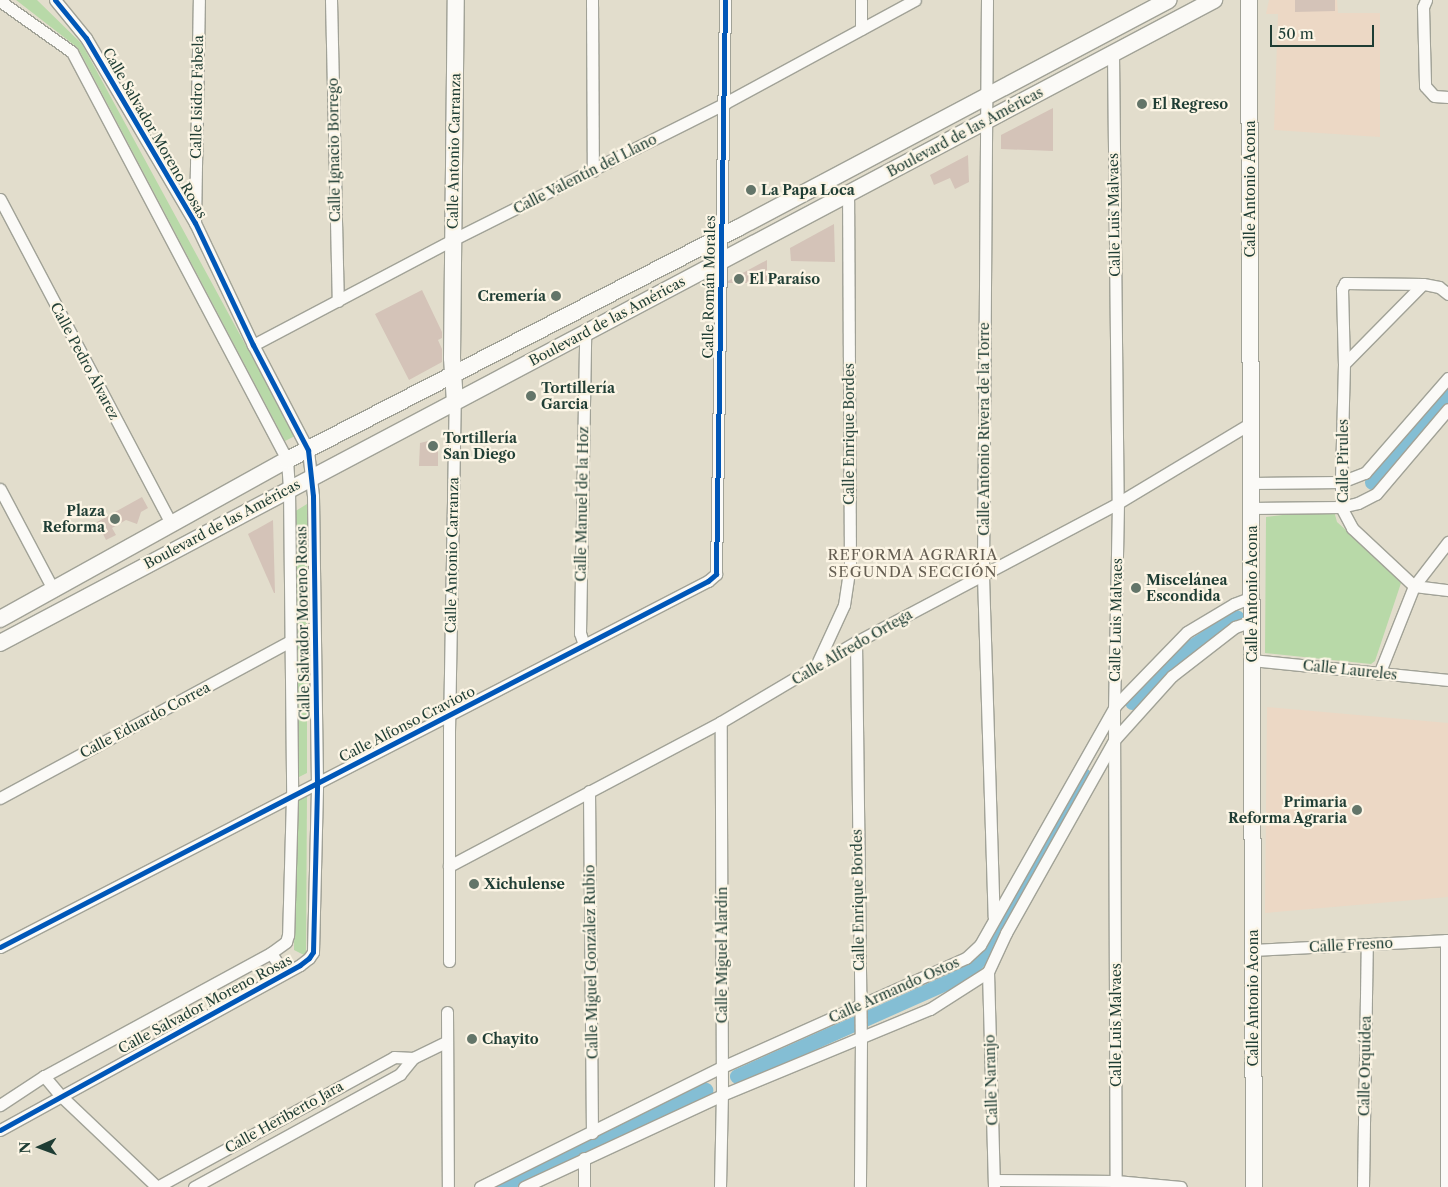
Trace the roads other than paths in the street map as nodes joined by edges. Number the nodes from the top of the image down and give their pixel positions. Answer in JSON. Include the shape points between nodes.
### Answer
{"nodes":[{"id":1,"x":55,"y":0,"type":"edge"},
{"id":2,"x":199,"y":0,"type":"edge"},
{"id":3,"x":331,"y":0,"type":"edge"},
{"id":4,"x":456,"y":0,"type":"edge"},
{"id":5,"x":592,"y":0,"type":"edge"},
{"id":6,"x":725,"y":0,"type":"edge"},
{"id":7,"x":861,"y":0,"type":"edge"},
{"id":8,"x":915,"y":0,"type":"edge"},
{"id":9,"x":987,"y":0,"type":"edge"},
{"id":10,"x":1168,"y":0,"type":"edge"},
{"id":11,"x":1214,"y":0,"type":"edge"},
{"id":12,"x":1249,"y":0,"type":"edge"},
{"id":13,"x":1426,"y":0,"type":"edge"},
{"id":14,"x":0,"y":1,"type":"edge"},
{"id":15,"x":861,"y":29,"type":"junction"},
{"id":16,"x":1113,"y":54,"type":"junction"},
{"id":17,"x":1448,"y":97,"type":"edge"},
{"id":18,"x":985,"y":98,"type":"junction"},
{"id":19,"x":725,"y":102,"type":"junction"},
{"id":20,"x":985,"y":121,"type":"junction"},
{"id":21,"x":593,"y":171,"type":"junction"},
{"id":22,"x":848,"y":193,"type":"junction"},
{"id":23,"x":0,"y":199,"type":"edge"},
{"id":24,"x":195,"y":223,"type":"junction"},
{"id":25,"x":721,"y":238,"type":"junction"},
{"id":26,"x":452,"y":240,"type":"junction"},
{"id":27,"x":720,"y":262,"type":"junction"},
{"id":28,"x":1423,"y":284,"type":"junction"},
{"id":29,"x":1448,"y":294,"type":"edge"},
{"id":30,"x":338,"y":301,"type":"junction"},
{"id":31,"x":585,"y":332,"type":"junction"},
{"id":32,"x":253,"y":345,"type":"junction"},
{"id":33,"x":1344,"y":364,"type":"junction"},
{"id":34,"x":453,"y":377,"type":"junction"},
{"id":35,"x":1448,"y":378,"type":"edge"},
{"id":36,"x":455,"y":402,"type":"junction"},
{"id":37,"x":1448,"y":410,"type":"edge"},
{"id":38,"x":1251,"y":423,"type":"junction"},
{"id":39,"x":308,"y":450,"type":"junction"},
{"id":40,"x":287,"y":460,"type":"junction"},
{"id":41,"x":312,"y":476,"type":"junction"},
{"id":42,"x":1341,"y":482,"type":"junction"},
{"id":43,"x":1251,"y":483,"type":"junction"},
{"id":44,"x":289,"y":488,"type":"junction"},
{"id":45,"x":0,"y":489,"type":"edge"},
{"id":46,"x":1118,"y":503,"type":"junction"},
{"id":47,"x":1341,"y":507,"type":"junction"},
{"id":48,"x":1251,"y":508,"type":"junction"},
{"id":49,"x":171,"y":524,"type":"junction"},
{"id":50,"x":1448,"y":542,"type":"edge"},
{"id":51,"x":716,"y":574,"type":"joint"},
{"id":52,"x":983,"y":576,"type":"junction"},
{"id":53,"x":1414,"y":586,"type":"junction"},
{"id":54,"x":1448,"y":590,"type":"edge"},
{"id":55,"x":54,"y":591,"type":"junction"},
{"id":56,"x":1252,"y":597,"type":"junction"},
{"id":57,"x":0,"y":619,"type":"edge"},
{"id":58,"x":1252,"y":621,"type":"junction"},
{"id":59,"x":290,"y":642,"type":"junction"},
{"id":60,"x":856,"y":642,"type":"junction"},
{"id":61,"x":0,"y":643,"type":"edge"},
{"id":62,"x":584,"y":645,"type":"junction"},
{"id":63,"x":1252,"y":660,"type":"junction"},
{"id":64,"x":815,"y":668,"type":"junction"},
{"id":65,"x":1379,"y":674,"type":"junction"},
{"id":66,"x":1448,"y":680,"type":"edge"},
{"id":67,"x":1115,"y":706,"type":"junction"},
{"id":68,"x":449,"y":714,"type":"junction"},
{"id":69,"x":721,"y":722,"type":"junction"},
{"id":70,"x":1115,"y":739,"type":"junction"},
{"id":71,"x":1074,"y":777,"type":"junction"},
{"id":72,"x":317,"y":783,"type":"junction"},
{"id":73,"x":1089,"y":785,"type":"junction"},
{"id":74,"x":589,"y":791,"type":"junction"},
{"id":75,"x":292,"y":796,"type":"junction"},
{"id":76,"x":0,"y":798,"type":"edge"},
{"id":77,"x":449,"y":866,"type":"junction"},
{"id":78,"x":994,"y":918,"type":"junction"},
{"id":79,"x":1447,"y":940,"type":"edge"},
{"id":80,"x":1367,"y":944,"type":"junction"},
{"id":81,"x":0,"y":947,"type":"edge"},
{"id":82,"x":1253,"y":950,"type":"junction"},
{"id":83,"x":271,"y":953,"type":"junction"},
{"id":84,"x":449,"y":961,"type":"dead end"},
{"id":85,"x":988,"y":972,"type":"junction"},
{"id":86,"x":284,"y":973,"type":"junction"},
{"id":87,"x":860,"y":1005,"type":"junction"},
{"id":88,"x":447,"y":1012,"type":"dead end"},
{"id":89,"x":861,"y":1037,"type":"junction"},
{"id":90,"x":446,"y":1042,"type":"junction"},
{"id":91,"x":413,"y":1058,"type":"junction"},
{"id":92,"x":722,"y":1067,"type":"junction"},
{"id":93,"x":44,"y":1076,"type":"junction"},
{"id":94,"x":60,"y":1095,"type":"junction"},
{"id":95,"x":722,"y":1095,"type":"junction"},
{"id":96,"x":0,"y":1105,"type":"edge"},
{"id":97,"x":0,"y":1130,"type":"edge"},
{"id":98,"x":592,"y":1133,"type":"junction"},
{"id":99,"x":584,"y":1158,"type":"junction"},
{"id":100,"x":994,"y":1184,"type":"edge"},
{"id":101,"x":1116,"y":1184,"type":"edge"},
{"id":102,"x":157,"y":1187,"type":"edge"},
{"id":103,"x":194,"y":1187,"type":"edge"},
{"id":104,"x":448,"y":1187,"type":"edge"},
{"id":105,"x":480,"y":1187,"type":"edge"},
{"id":106,"x":524,"y":1187,"type":"edge"},
{"id":107,"x":584,"y":1187,"type":"edge"},
{"id":108,"x":720,"y":1187,"type":"edge"},
{"id":109,"x":860,"y":1187,"type":"edge"},
{"id":110,"x":1181,"y":1187,"type":"edge"},
{"id":111,"x":1254,"y":1187,"type":"edge"},
{"id":112,"x":1363,"y":1187,"type":"edge"},
{"id":113,"x":1446,"y":1187,"type":"edge"}],
"edges":[{"from":1,"to":24,"type":"street","name":"Calle Salvador Moreno Rosas","via":[[86,38]]},
{"from":2,"to":24,"type":"street","name":"Calle Isidro Fabela"},
{"from":3,"to":30,"type":"street","name":"Calle Ignacio Borrego"},
{"from":4,"to":26,"type":"main road","name":"Calle Antonio Carranza"},
{"from":5,"to":21,"type":"street"},
{"from":6,"to":19,"type":"street","name":"Calle Román Morales"},
{"from":7,"to":15,"type":"street"},
{"from":8,"to":15,"type":"street","name":"Calle Valentín del Llano"},
{"from":9,"to":18,"type":"street","name":"Calle Antonio Rivera de la Torre"},
{"from":10,"to":18,"type":"main road","name":"Boulevard de las Américas"},
{"from":11,"to":16,"type":"main road","name":"Boulevard de las Américas"},
{"from":12,"to":38,"type":"main road","name":"Calle Antonio Acona"},
{"from":13,"to":17,"type":"street","via":[[1423,7],[1425,86],[1434,96]]},
{"from":14,"to":40,"type":"street","name":"Calle Salvador Moreno Rosas","via":[[72,52]]},
{"from":15,"to":19,"type":"street","name":"Calle Valentín del Llano"},
{"from":16,"to":20,"type":"main road","name":"Boulevard de las Américas"},
{"from":16,"to":46,"type":"street","name":"Calle Luis Malvaes"},
{"from":18,"to":20,"type":"street","name":"Calle Antonio Rivera de la Torre"},
{"from":18,"to":25,"type":"main road","name":"Boulevard de las Américas"},
{"from":19,"to":21,"type":"street","name":"Calle Valentín del Llano"},
{"from":19,"to":25,"type":"street","name":"Calle Román Morales"},
{"from":20,"to":22,"type":"main road","name":"Boulevard de las Américas"},
{"from":20,"to":52,"type":"street","name":"Calle Antonio Rivera de la Torre"},
{"from":21,"to":26,"type":"street","name":"Calle Valentín del Llano"},
{"from":22,"to":27,"type":"main road","name":"Boulevard de las Américas"},
{"from":22,"to":64,"type":"street","name":"Calle Enrique Bordes","via":[[850,565],[844,605]]},
{"from":23,"to":49,"type":"street","name":"Calle Pedro Álvarez"},
{"from":24,"to":32,"type":"street","name":"Calle Salvador Moreno Rosas"},
{"from":25,"to":27,"type":"street","name":"Calle Román Morales"},
{"from":25,"to":34,"type":"main road","name":"Boulevard de las Américas"},
{"from":26,"to":30,"type":"street","name":"Calle Valentín del Llano"},
{"from":26,"to":34,"type":"main road","name":"Calle Antonio Carranza"},
{"from":27,"to":31,"type":"main road","name":"Boulevard de las Américas"},
{"from":27,"to":51,"type":"street","name":"Calle Román Morales"},
{"from":28,"to":29,"type":"street","name":"Calle Pirules","via":[[1439,287]]},
{"from":28,"to":33,"type":"street"},
{"from":28,"to":33,"type":"street","name":"Calle Pirules","via":[[1345,283],[1342,289]]},
{"from":30,"to":32,"type":"street","name":"Calle Valentín del Llano"},
{"from":31,"to":36,"type":"main road","name":"Boulevard de las Américas"},
{"from":31,"to":62,"type":"street","name":"Calle Manuel de la Hoz","via":[[580,633]]},
{"from":32,"to":39,"type":"street","name":"Calle Salvador Moreno Rosas"},
{"from":33,"to":42,"type":"street","name":"Calle Pirules"},
{"from":34,"to":36,"type":"main road","name":"Calle Antonio Carranza"},
{"from":34,"to":39,"type":"main road","name":"Boulevard de las Américas"},
{"from":35,"to":42,"type":"street","via":[[1365,473]]},
{"from":36,"to":41,"type":"main road","name":"Boulevard de las Américas"},
{"from":36,"to":68,"type":"street","name":"Calle Antonio Carranza"},
{"from":37,"to":47,"type":"street","via":[[1376,494]]},
{"from":38,"to":43,"type":"main road","name":"Calle Antonio Acona"},
{"from":38,"to":46,"type":"street","name":"Calle Alfredo Ortega"},
{"from":39,"to":40,"type":"main road","name":"Boulevard de las Américas"},
{"from":39,"to":41,"type":"street","name":"Calle Salvador Moreno Rosas"},
{"from":40,"to":44,"type":"street","name":"Calle Salvador Moreno Rosas"},
{"from":40,"to":49,"type":"main road","name":"Boulevard de las Américas"},
{"from":41,"to":44,"type":"main road","name":"Boulevard de las Américas"},
{"from":41,"to":72,"type":"street","name":"Calle Salvador Moreno Rosas"},
{"from":42,"to":43,"type":"street"},
{"from":42,"to":47,"type":"street","name":"Calle Pirules"},
{"from":43,"to":48,"type":"main road","name":"Calle Antonio Acona"},
{"from":44,"to":59,"type":"street","name":"Calle Salvador Moreno Rosas"},
{"from":44,"to":61,"type":"main road","name":"Boulevard de las Américas"},
{"from":45,"to":55,"type":"street"},
{"from":46,"to":52,"type":"street","name":"Calle Alfredo Ortega"},
{"from":46,"to":67,"type":"street","name":"Calle Luis Malvaes"},
{"from":47,"to":48,"type":"street"},
{"from":47,"to":53,"type":"street","name":"Calle Pirules","via":[[1352,528]]},
{"from":48,"to":56,"type":"main road","name":"Calle Antonio Acona"},
{"from":49,"to":55,"type":"main road","name":"Boulevard de las Américas"},
{"from":50,"to":53,"type":"street"},
{"from":51,"to":62,"type":"street","name":"Calle Alfonso Cravioto"},
{"from":52,"to":60,"type":"street","name":"Calle Alfredo Ortega"},
{"from":52,"to":78,"type":"street","name":"Calle Antonio Rivera de la Torre"},
{"from":53,"to":54,"type":"street"},
{"from":53,"to":65,"type":"street"},
{"from":55,"to":57,"type":"main road","name":"Boulevard de las Américas"},
{"from":56,"to":58,"type":"main road","name":"Calle Antonio Acona"},
{"from":56,"to":67,"type":"street","name":"Calle Armando Ostos","via":[[1187,632]]},
{"from":58,"to":63,"type":"main road","name":"Calle Antonio Acona"},
{"from":58,"to":70,"type":"street","via":[[1235,627],[1172,676]]},
{"from":59,"to":75,"type":"street","name":"Calle Salvador Moreno Rosas"},
{"from":59,"to":76,"type":"street","name":"Calle Eduardo Correa"},
{"from":60,"to":64,"type":"street","name":"Calle Alfredo Ortega"},
{"from":60,"to":87,"type":"street","name":"Calle Enrique Bordes"},
{"from":62,"to":68,"type":"street","name":"Calle Alfonso Cravioto"},
{"from":63,"to":65,"type":"street","name":"Calle Laureles"},
{"from":63,"to":82,"type":"main road","name":"Calle Antonio Acona"},
{"from":64,"to":69,"type":"street","name":"Calle Alfredo Ortega"},
{"from":65,"to":66,"type":"street","name":"Calle Laureles"},
{"from":67,"to":70,"type":"street","name":"Calle Luis Malvaes"},
{"from":67,"to":71,"type":"street","name":"Calle Armando Ostos"},
{"from":68,"to":72,"type":"street","name":"Calle Alfonso Cravioto"},
{"from":68,"to":77,"type":"street","name":"Calle Antonio Carranza"},
{"from":69,"to":74,"type":"street","name":"Calle Alfredo Ortega"},
{"from":69,"to":92,"type":"street","name":"Calle Miguel Alardín"},
{"from":70,"to":73,"type":"street"},
{"from":70,"to":101,"type":"street","name":"Calle Luis Malvaes"},
{"from":71,"to":73,"type":"street"},
{"from":71,"to":78,"type":"street","name":"Calle Armando Ostos"},
{"from":72,"to":75,"type":"street","name":"Calle Alfonso Cravioto"},
{"from":72,"to":86,"type":"street","name":"Calle Salvador Moreno Rosas","via":[[312,952],[309,958]]},
{"from":73,"to":85,"type":"street","via":[[1006,933]]},
{"from":74,"to":77,"type":"street","name":"Calle Alfredo Ortega"},
{"from":74,"to":98,"type":"street","name":"Calle Miguel González Rubio"},
{"from":75,"to":81,"type":"street","name":"Calle Alfonso Cravioto"},
{"from":75,"to":83,"type":"street","name":"Calle Salvador Moreno Rosas","via":[[288,935],[281,947]]},
{"from":77,"to":84,"type":"street","name":"Calle Antonio Carranza"},
{"from":78,"to":87,"type":"street","name":"Calle Armando Ostos","via":[[980,945],[966,958]]},
{"from":79,"to":80,"type":"street","name":"Calle Fresno"},
{"from":79,"to":113,"type":"street"},
{"from":80,"to":82,"type":"street","name":"Calle Fresno"},
{"from":80,"to":112,"type":"street","name":"Calle Orquídea"},
{"from":82,"to":111,"type":"main road","name":"Calle Antonio Acona"},
{"from":83,"to":86,"type":"street","name":"Calle Salvador Moreno Rosas"},
{"from":83,"to":93,"type":"street","name":"Calle Salvador Moreno Rosas"},
{"from":85,"to":89,"type":"street","name":"Calle Armando Ostos","via":[[930,1009]]},
{"from":85,"to":100,"type":"street","name":"Calle Naranjo"},
{"from":86,"to":94,"type":"street","name":"Calle Salvador Moreno Rosas"},
{"from":87,"to":89,"type":"street","name":"Calle Enrique Bordes"},
{"from":87,"to":92,"type":"street","name":"Calle Armando Ostos"},
{"from":88,"to":90,"type":"street"},
{"from":89,"to":95,"type":"street","name":"Calle Armando Ostos"},
{"from":89,"to":109,"type":"street","name":"Calle Enrique Bordes"},
{"from":90,"to":91,"type":"street","name":"Calle Heriberto Jara"},
{"from":90,"to":104,"type":"street"},
{"from":91,"to":102,"type":"street","name":"Calle Heriberto Jara","via":[[394,1057]]},
{"from":91,"to":103,"type":"street","name":"Calle Heriberto Jara","via":[[400,1074]]},
{"from":92,"to":95,"type":"street","name":"Calle Miguel Alardín"},
{"from":92,"to":98,"type":"street","name":"Calle Armando Ostos"},
{"from":93,"to":94,"type":"street"},
{"from":93,"to":96,"type":"street","name":"Calle Salvador Moreno Rosas"},
{"from":94,"to":97,"type":"street","name":"Calle Salvador Moreno Rosas"},
{"from":94,"to":102,"type":"street"},
{"from":95,"to":99,"type":"street","name":"Calle Armando Ostos"},
{"from":95,"to":108,"type":"street","name":"Calle Miguel Alardín"},
{"from":98,"to":105,"type":"street","name":"Calle Armando Ostos"},
{"from":99,"to":106,"type":"street","name":"Calle Armando Ostos"},
{"from":99,"to":107,"type":"street"},
{"from":100,"to":101,"type":"street"},
{"from":101,"to":110,"type":"street"}]}
